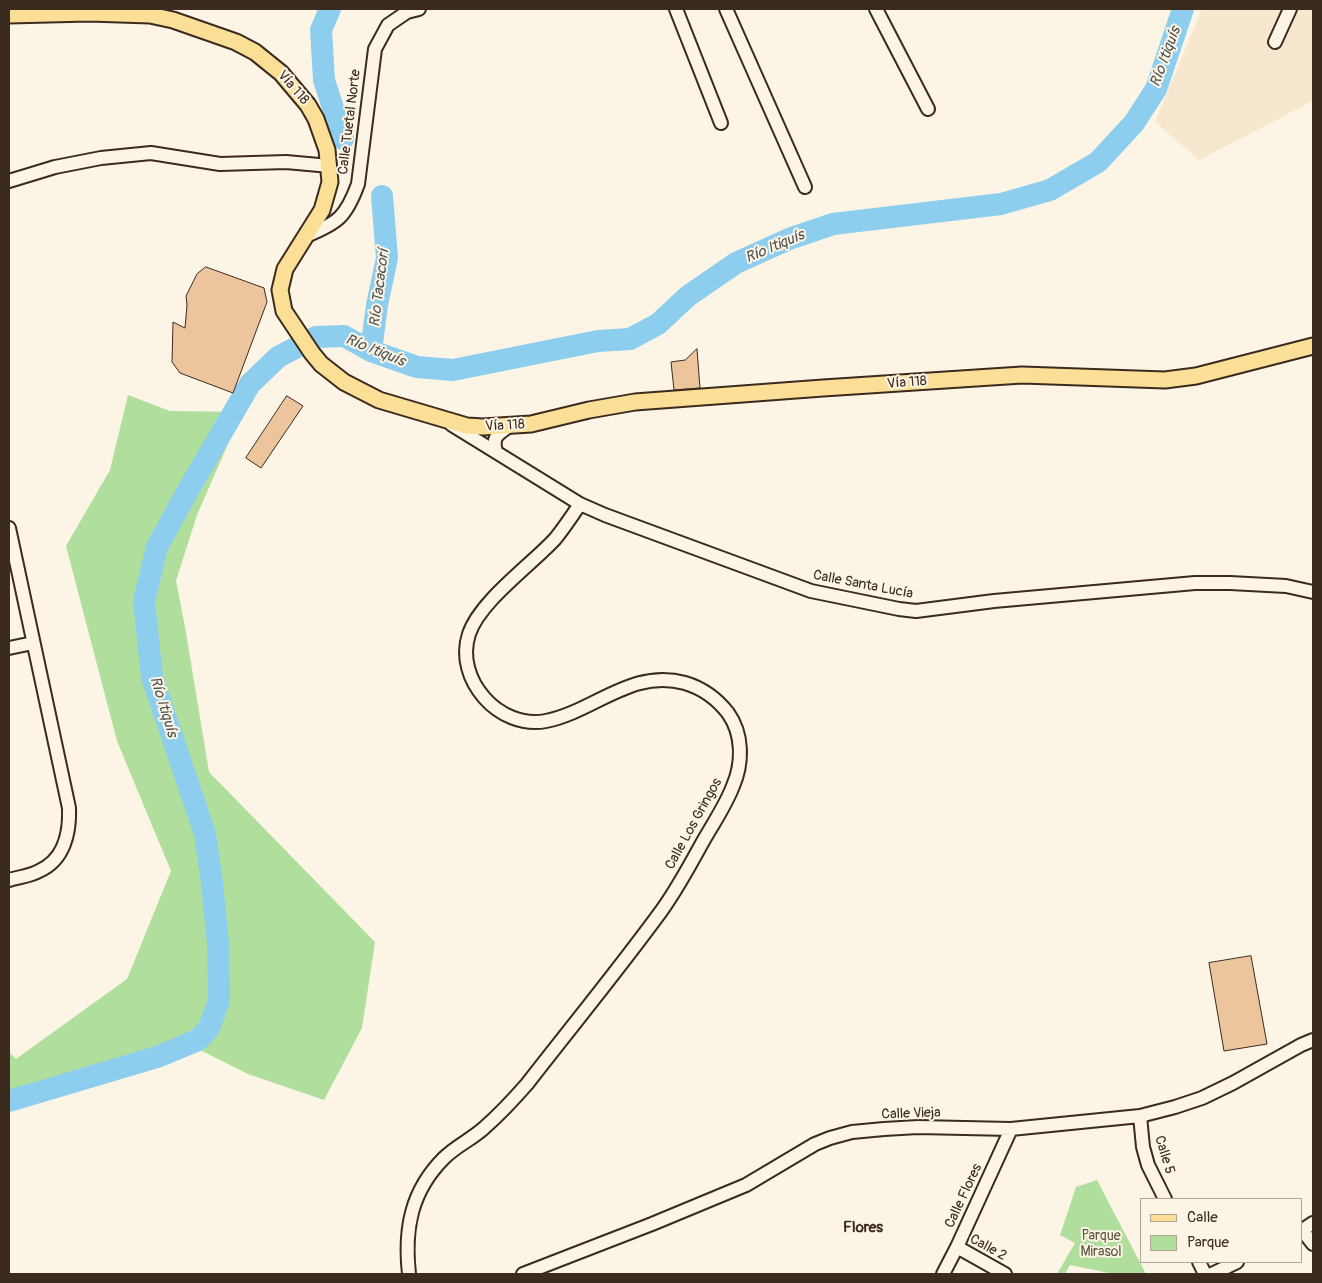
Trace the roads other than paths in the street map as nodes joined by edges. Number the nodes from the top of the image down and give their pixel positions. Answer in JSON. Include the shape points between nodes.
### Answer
{"nodes":[{"id":1,"x":418,"y":9,"type":"edge"},
{"id":2,"x":676,"y":9,"type":"edge"},
{"id":3,"x":726,"y":9,"type":"edge"},
{"id":4,"x":876,"y":9,"type":"edge"},
{"id":5,"x":1290,"y":9,"type":"edge"},
{"id":6,"x":9,"y":15,"type":"edge"},
{"id":7,"x":1275,"y":42,"type":"dead end"},
{"id":8,"x":928,"y":109,"type":"dead end"},
{"id":9,"x":721,"y":123,"type":"dead end"},
{"id":10,"x":330,"y":166,"type":"junction"},
{"id":11,"x":9,"y":181,"type":"edge"},
{"id":12,"x":805,"y":187,"type":"dead end"},
{"id":13,"x":306,"y":236,"type":"junction"},
{"id":14,"x":1313,"y":346,"type":"edge"},
{"id":15,"x":444,"y":420,"type":"junction"},
{"id":16,"x":508,"y":427,"type":"junction"},
{"id":17,"x":496,"y":452,"type":"junction"},
{"id":18,"x":580,"y":504,"type":"junction"},
{"id":19,"x":9,"y":528,"type":"edge"},
{"id":20,"x":1313,"y":592,"type":"edge"},
{"id":21,"x":33,"y":643,"type":"junction"},
{"id":22,"x":9,"y":648,"type":"edge"},
{"id":23,"x":9,"y":880,"type":"edge"},
{"id":24,"x":1313,"y":1040,"type":"edge"},
{"id":25,"x":1140,"y":1116,"type":"junction"},
{"id":26,"x":1011,"y":1129,"type":"junction"},
{"id":27,"x":1164,"y":1198,"type":"edge"},
{"id":28,"x":1313,"y":1223,"type":"edge"},
{"id":29,"x":1302,"y":1229,"type":"edge"},
{"id":30,"x":1302,"y":1231,"type":"edge"},
{"id":31,"x":1313,"y":1244,"type":"edge"},
{"id":32,"x":957,"y":1248,"type":"junction"},
{"id":33,"x":1235,"y":1263,"type":"edge"},
{"id":34,"x":409,"y":1274,"type":"edge"},
{"id":35,"x":523,"y":1274,"type":"edge"},
{"id":36,"x":943,"y":1274,"type":"edge"},
{"id":37,"x":1005,"y":1274,"type":"edge"},
{"id":38,"x":1212,"y":1274,"type":"edge"}],
"edges":[{"from":1,"to":13,"type":"street","name":"Calle Tuetal Norte","via":[[407,12],[388,25],[375,49],[358,184],[352,201],[343,216],[329,227]]},
{"from":2,"to":9,"type":"street"},
{"from":3,"to":12,"type":"street"},
{"from":4,"to":8,"type":"street"},
{"from":5,"to":7,"type":"street"},
{"from":6,"to":10,"type":"main road","name":"Vía 118","via":[[150,15],[236,42],[255,52],[281,73],[308,105],[322,132]]},
{"from":10,"to":11,"type":"street","via":[[286,162],[220,164],[151,153],[102,158]]},
{"from":10,"to":13,"type":"main road","name":"Vía 118","via":[[330,182],[322,210]]},
{"from":13,"to":15,"type":"main road","name":"Vía 118","via":[[291,258],[281,279],[280,290],[284,311],[312,353],[332,373],[360,391]]},
{"from":14,"to":16,"type":"main road","name":"Vía 118","via":[[1196,376],[1165,380],[1022,375],[635,402]]},
{"from":15,"to":16,"type":"main road","name":"Vía 118","via":[[483,428]]},
{"from":15,"to":17,"type":"street","name":"Calle Santa Lucía"},
{"from":16,"to":17,"type":"street","via":[[497,435],[494,443]]},
{"from":17,"to":18,"type":"street","name":"Calle Santa Lucía"},
{"from":18,"to":20,"type":"street","name":"Calle Santa Lucía","via":[[811,591],[899,609],[916,611],[1195,583],[1286,586]]},
{"from":18,"to":34,"type":"street","name":"Calle Los Gringos","via":[[554,539],[484,607],[474,621],[466,649],[469,674],[475,686],[485,700],[510,717],[544,721],[563,716],[637,682],[675,680],[715,700],[732,719],[739,742],[739,770],[727,800],[662,910],[506,1109],[445,1157],[422,1185],[408,1232]]},
{"from":19,"to":21,"type":"street"},
{"from":21,"to":22,"type":"street"},
{"from":21,"to":23,"type":"street","via":[[70,823],[64,846],[48,866]]},
{"from":24,"to":25,"type":"street","name":"Calle Vieja","via":[[1202,1098]]},
{"from":25,"to":26,"type":"street","name":"Calle Vieja"},
{"from":25,"to":27,"type":"street","name":"Calle 5","via":[[1148,1165]]},
{"from":26,"to":32,"type":"street","name":"Calle Flores"},
{"from":26,"to":35,"type":"street","name":"Calle Vieja","via":[[918,1127],[852,1132],[830,1138],[746,1185]]},
{"from":28,"to":29,"type":"street"},
{"from":30,"to":31,"type":"street"},
{"from":32,"to":36,"type":"street","name":"Calle Flores"},
{"from":32,"to":37,"type":"street","name":"Calle 2"},
{"from":33,"to":38,"type":"street"}]}
